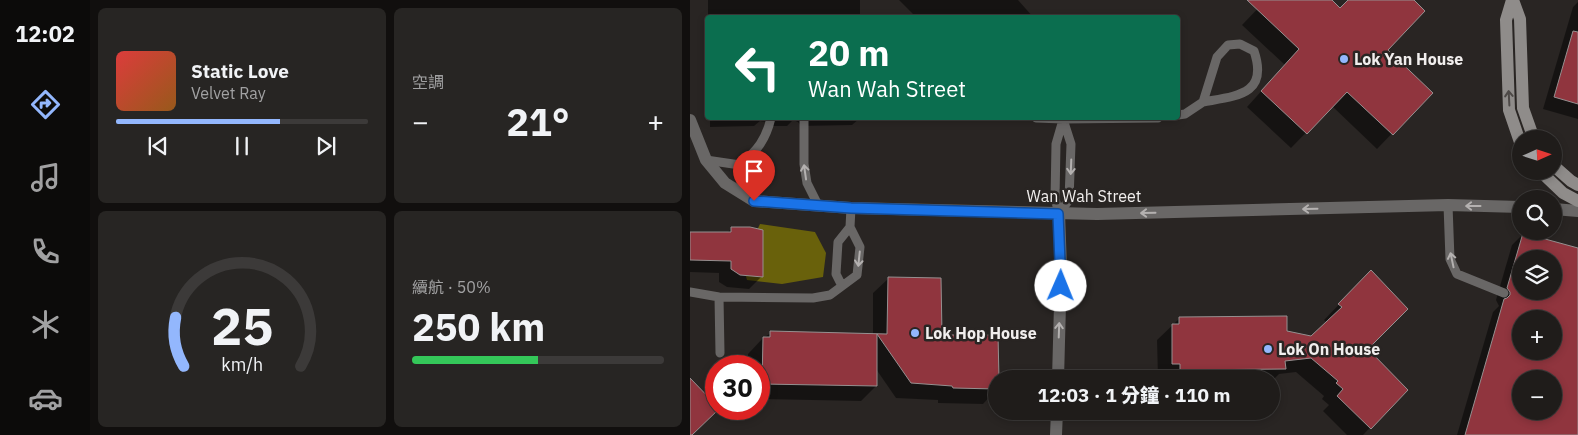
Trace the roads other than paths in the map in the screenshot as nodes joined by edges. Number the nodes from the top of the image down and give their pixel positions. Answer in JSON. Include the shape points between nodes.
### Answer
{"nodes":[{"id":1,"x":1513,"y":0,"type":"edge"},
{"id":2,"x":1203,"y":102,"type":"junction"},
{"id":3,"x":1180,"y":115,"type":"edge"},
{"id":4,"x":690,"y":120,"type":"edge"},
{"id":5,"x":771,"y":120,"type":"edge"},
{"id":6,"x":804,"y":120,"type":"edge"},
{"id":7,"x":1063,"y":120,"type":"edge"},
{"id":8,"x":1063,"y":120,"type":"edge"},
{"id":9,"x":1516,"y":130,"type":"edge"},
{"id":10,"x":1531,"y":130,"type":"edge"},
{"id":11,"x":706,"y":160,"type":"junction"},
{"id":12,"x":1562,"y":173,"type":"edge"},
{"id":13,"x":1549,"y":180,"type":"edge"},
{"id":14,"x":1578,"y":185,"type":"edge"},
{"id":15,"x":1578,"y":201,"type":"edge"},
{"id":16,"x":818,"y":205,"type":"junction"},
{"id":17,"x":1448,"y":205,"type":"junction"},
{"id":18,"x":1512,"y":207,"type":"edge"},
{"id":19,"x":851,"y":208,"type":"junction"},
{"id":20,"x":1562,"y":210,"type":"edge"},
{"id":21,"x":1578,"y":211,"type":"edge"},
{"id":22,"x":1058,"y":214,"type":"junction"},
{"id":23,"x":850,"y":227,"type":"junction"},
{"id":24,"x":842,"y":286,"type":"junction"},
{"id":25,"x":690,"y":292,"type":"edge"},
{"id":26,"x":1504,"y":293,"type":"dead end"},
{"id":27,"x":719,"y":297,"type":"junction"},
{"id":28,"x":720,"y":353,"type":"dead end"},
{"id":29,"x":1058,"y":370,"type":"edge"},
{"id":30,"x":1057,"y":420,"type":"edge"},
{"id":31,"x":1056,"y":435,"type":"edge"}],
"edges":[{"from":9,"to":1,"type":"street","one_way":true,"via":[[1510,110],[1506,20]]},
{"from":1,"to":10,"type":"street","via":[[1520,19],[1523,108]]},
{"from":2,"to":2,"type":"lane","via":[[1217,57],[1228,45],[1240,44],[1254,51],[1258,64],[1257,79],[1249,90]]},
{"from":2,"to":3,"type":"lane"},
{"from":4,"to":11,"type":"street","name":"Wan Wah Street"},
{"from":5,"to":11,"type":"lane","via":[[767,135],[754,154],[740,165]]},
{"from":16,"to":6,"type":"lane","one_way":true,"via":[[807,183]]},
{"from":7,"to":22,"type":"lane","via":[[1056,144]]},
{"from":8,"to":22,"type":"lane","one_way":true,"via":[[1071,144],[1070,200]]},
{"from":11,"to":16,"type":"street","name":"Wan Wah Street","via":[[724,182],[754,201]]},
{"from":12,"to":14,"type":"street"},
{"from":13,"to":15,"type":"street"},
{"from":16,"to":19,"type":"street","name":"Wan Wah Street"},
{"from":18,"to":17,"type":"street","name":"Wan Wah Street","one_way":true},
{"from":17,"to":22,"type":"street","name":"Wan Wah Street","one_way":true},
{"from":26,"to":17,"type":"lane","one_way":true,"via":[[1457,274],[1450,260]]},
{"from":19,"to":22,"type":"street","name":"Wan Wah Street"},
{"from":19,"to":23,"type":"lane"},
{"from":20,"to":21,"type":"street"},
{"from":29,"to":22,"type":"street","one_way":true,"via":[[1061,267]]},
{"from":23,"to":24,"type":"lane","via":[[838,242],[836,274]]},
{"from":23,"to":24,"type":"lane","one_way":true,"via":[[860,247],[859,266],[856,275]]},
{"from":24,"to":27,"type":"lane","via":[[830,295],[813,298]]},
{"from":25,"to":27,"type":"lane"},
{"from":27,"to":28,"type":"lane"},
{"from":30,"to":31,"type":"street"}]}
